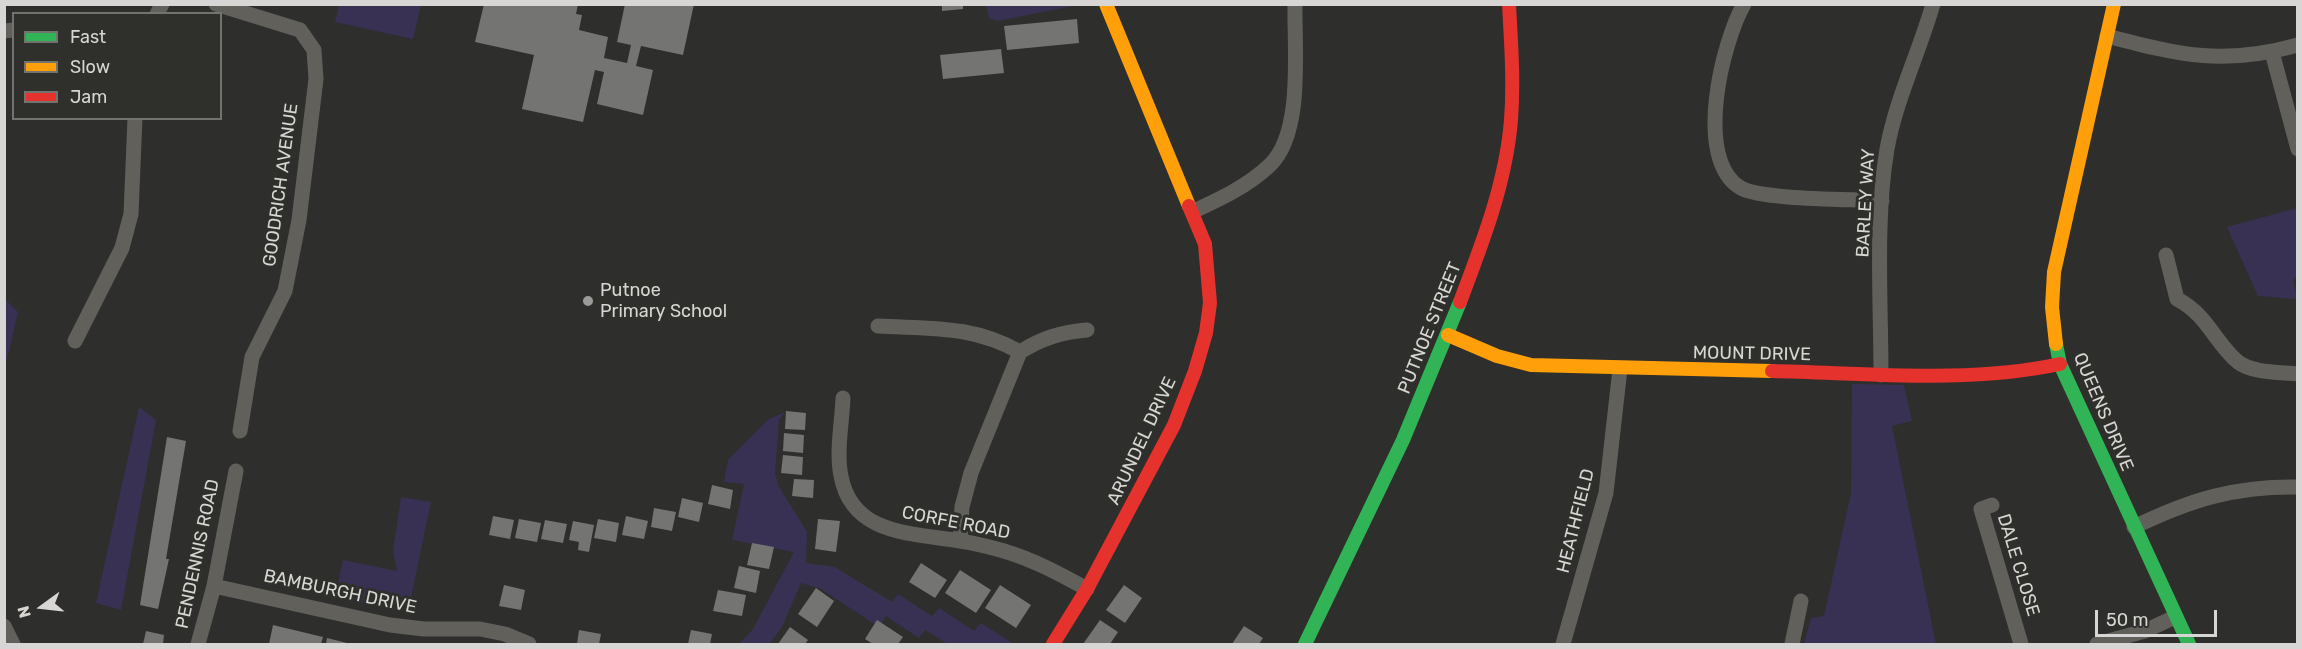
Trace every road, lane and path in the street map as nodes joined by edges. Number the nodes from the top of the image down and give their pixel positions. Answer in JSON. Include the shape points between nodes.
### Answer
{"nodes":[{"id":1,"x":216,"y":4,"type":"edge"},
{"id":2,"x":1106,"y":4,"type":"edge"},
{"id":3,"x":1295,"y":4,"type":"edge"},
{"id":4,"x":1509,"y":4,"type":"edge"},
{"id":5,"x":1744,"y":4,"type":"edge"},
{"id":6,"x":1933,"y":4,"type":"edge"},
{"id":7,"x":2114,"y":4,"type":"edge"},
{"id":8,"x":2107,"y":36,"type":"junction"},
{"id":9,"x":2298,"y":45,"type":"edge"},
{"id":10,"x":2272,"y":52,"type":"junction"},
{"id":11,"x":135,"y":120,"type":"edge"},
{"id":12,"x":2298,"y":149,"type":"edge"},
{"id":13,"x":1882,"y":201,"type":"junction"},
{"id":14,"x":1192,"y":212,"type":"junction"},
{"id":15,"x":2166,"y":255,"type":"dead end"},
{"id":16,"x":878,"y":326,"type":"dead end"},
{"id":17,"x":1087,"y":330,"type":"dead end"},
{"id":18,"x":1448,"y":334,"type":"junction"},
{"id":19,"x":75,"y":341,"type":"dead end"},
{"id":20,"x":1020,"y":352,"type":"junction"},
{"id":21,"x":2060,"y":364,"type":"junction"},
{"id":22,"x":1620,"y":369,"type":"junction"},
{"id":23,"x":2298,"y":374,"type":"edge"},
{"id":24,"x":1881,"y":375,"type":"junction"},
{"id":25,"x":843,"y":398,"type":"dead end"},
{"id":26,"x":240,"y":430,"type":"dead end"},
{"id":27,"x":236,"y":471,"type":"dead end"},
{"id":28,"x":2298,"y":487,"type":"edge"},
{"id":29,"x":1992,"y":506,"type":"dead end"},
{"id":30,"x":2134,"y":527,"type":"junction"},
{"id":31,"x":960,"y":541,"type":"junction"},
{"id":32,"x":214,"y":586,"type":"junction"},
{"id":33,"x":1087,"y":590,"type":"junction"},
{"id":34,"x":1801,"y":601,"type":"dead end"},
{"id":35,"x":2175,"y":617,"type":"junction"},
{"id":36,"x":4,"y":626,"type":"edge"},
{"id":37,"x":13,"y":645,"type":"edge"},
{"id":38,"x":198,"y":645,"type":"edge"},
{"id":39,"x":529,"y":645,"type":"edge"},
{"id":40,"x":1053,"y":645,"type":"edge"},
{"id":41,"x":1305,"y":645,"type":"edge"},
{"id":42,"x":1563,"y":645,"type":"edge"},
{"id":43,"x":1792,"y":645,"type":"edge"},
{"id":44,"x":2021,"y":645,"type":"edge"},
{"id":45,"x":2097,"y":645,"type":"edge"},
{"id":46,"x":2189,"y":645,"type":"edge"}],
"edges":[{"from":1,"to":26,"type":"street","name":"GOODRICH AVENUE","via":[[300,30],[314,50],[316,79],[297,230],[285,291],[252,357]]},
{"from":2,"to":14,"type":"street","name":"ARUNDEL DRIVE"},
{"from":3,"to":14,"type":"street","via":[[1293,117],[1286,141],[1272,163],[1251,181]]},
{"from":4,"to":18,"type":"street","name":"PUTNOE STREET","via":[[1511,111],[1503,168],[1473,269]]},
{"from":5,"to":13,"type":"street","via":[[1732,25],[1717,88],[1720,161],[1728,178],[1743,189],[1767,195]]},
{"from":6,"to":13,"type":"street","name":"BARLEY WAY","via":[[1896,112]]},
{"from":7,"to":8,"type":"street","name":"QUEENS DRIVE"},
{"from":8,"to":10,"type":"street","via":[[2208,57],[2239,58]]},
{"from":8,"to":21,"type":"street","name":"QUEENS DRIVE","via":[[2054,272],[2050,305]]},
{"from":9,"to":10,"type":"street"},
{"from":10,"to":12,"type":"street"},
{"from":11,"to":19,"type":"street","via":[[130,214],[122,248]]},
{"from":13,"to":24,"type":"street","name":"BARLEY WAY"},
{"from":14,"to":33,"type":"street","name":"ARUNDEL DRIVE","via":[[1205,244],[1209,276],[1206,333],[1174,425]]},
{"from":15,"to":23,"type":"street","via":[[2177,299],[2192,306],[2239,363]]},
{"from":16,"to":20,"type":"street","via":[[975,332]]},
{"from":17,"to":20,"type":"street","via":[[1039,340]]},
{"from":18,"to":22,"type":"street","name":"MOUNT DRIVE","via":[[1497,356],[1531,365]]},
{"from":18,"to":41,"type":"street","name":"PUTNOE STREET","via":[[1375,504]]},
{"from":20,"to":31,"type":"street","via":[[970,473]]},
{"from":21,"to":24,"type":"street","name":"MOUNT DRIVE","via":[[1977,376]]},
{"from":21,"to":30,"type":"street","name":"QUEENS DRIVE"},
{"from":22,"to":24,"type":"street","name":"MOUNT DRIVE"},
{"from":22,"to":42,"type":"street","name":"HEATHFIELD","via":[[1606,493]]},
{"from":25,"to":31,"type":"street","name":"CORFE ROAD","via":[[841,477],[850,499],[867,518],[883,528]]},
{"from":27,"to":32,"type":"street","name":"PENDENNIS ROAD"},
{"from":28,"to":30,"type":"street","via":[[2242,489],[2204,497]]},
{"from":29,"to":44,"type":"street","name":"DALE CLOSE","via":[[1981,508]]},
{"from":30,"to":35,"type":"street","name":"QUEENS DRIVE"},
{"from":31,"to":33,"type":"street","name":"CORFE ROAD","via":[[1051,568]]},
{"from":32,"to":38,"type":"street","name":"PENDENNIS ROAD"},
{"from":32,"to":39,"type":"street","name":"BAMBURGH DRIVE","via":[[390,625],[480,629],[505,634]]},
{"from":33,"to":40,"type":"street","name":"ARUNDEL DRIVE"},
{"from":34,"to":43,"type":"street"},
{"from":35,"to":45,"type":"street","via":[[2145,631]]},
{"from":35,"to":46,"type":"street","name":"QUEENS DRIVE"},
{"from":36,"to":37,"type":"street"}]}
